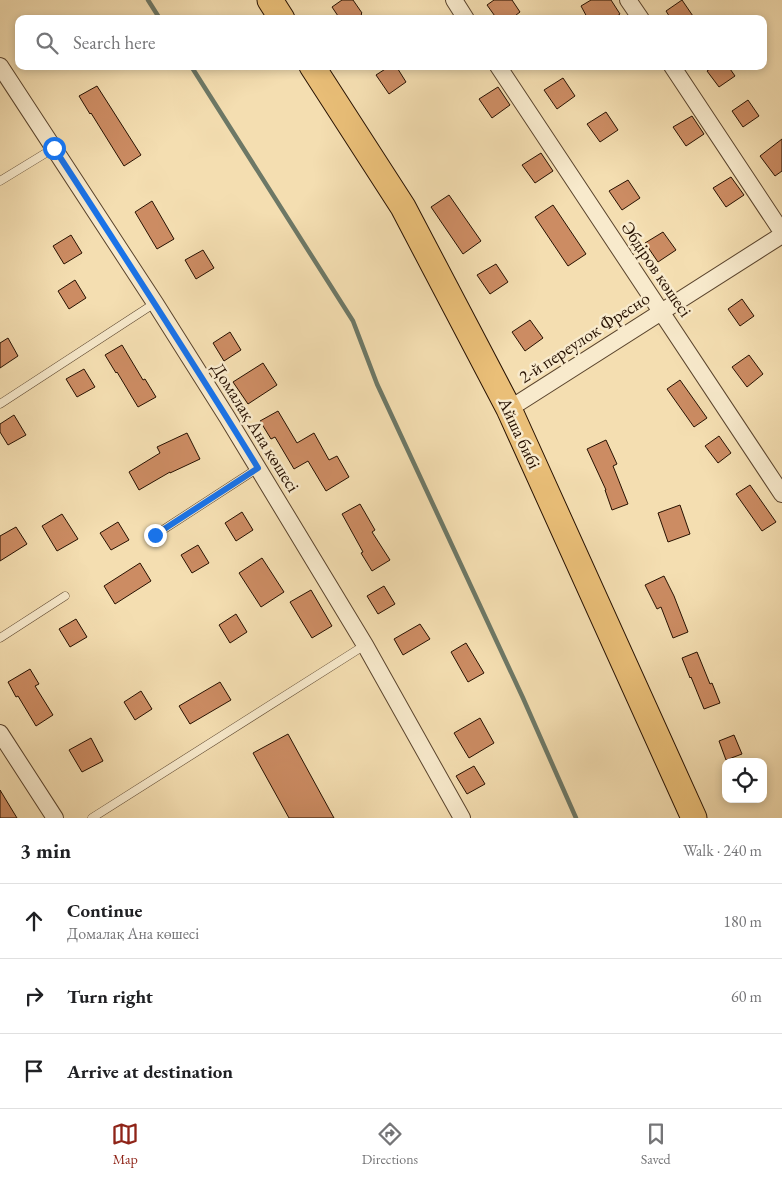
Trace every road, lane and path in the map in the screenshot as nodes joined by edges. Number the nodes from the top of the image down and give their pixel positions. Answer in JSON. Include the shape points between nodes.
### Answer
{"nodes":[{"id":1,"x":270,"y":0,"type":"edge"},
{"id":2,"x":454,"y":0,"type":"edge"},
{"id":3,"x":628,"y":0,"type":"edge"},
{"id":4,"x":279,"y":15,"type":"edge"},
{"id":5,"x":463,"y":15,"type":"edge"},
{"id":6,"x":638,"y":15,"type":"edge"},
{"id":7,"x":0,"y":66,"type":"edge"},
{"id":8,"x":315,"y":70,"type":"edge"},
{"id":9,"x":501,"y":70,"type":"edge"},
{"id":10,"x":675,"y":70,"type":"edge"},
{"id":11,"x":54,"y":148,"type":"junction"},
{"id":12,"x":0,"y":181,"type":"edge"},
{"id":13,"x":782,"y":233,"type":"edge"},
{"id":14,"x":155,"y":303,"type":"junction"},
{"id":15,"x":661,"y":311,"type":"junction"},
{"id":16,"x":0,"y":404,"type":"edge"},
{"id":17,"x":510,"y":409,"type":"junction"},
{"id":18,"x":258,"y":468,"type":"junction"},
{"id":19,"x":782,"y":494,"type":"edge"},
{"id":20,"x":155,"y":535,"type":"dead end"},
{"id":21,"x":65,"y":596,"type":"dead end"},
{"id":22,"x":0,"y":638,"type":"edge"},
{"id":23,"x":365,"y":646,"type":"junction"},
{"id":24,"x":0,"y":733,"type":"edge"},
{"id":25,"x":55,"y":818,"type":"edge"},
{"id":26,"x":92,"y":818,"type":"edge"},
{"id":27,"x":462,"y":818,"type":"edge"},
{"id":28,"x":694,"y":818,"type":"edge"}],
"edges":[{"from":1,"to":4,"type":"main road"},
{"from":2,"to":5,"type":"street"},
{"from":3,"to":6,"type":"street"},
{"from":7,"to":11,"type":"street","name":"Домалақ Ана көшесі"},
{"from":8,"to":17,"type":"main road","name":"Айша бибі","via":[[402,207]]},
{"from":9,"to":15,"type":"street","name":"Әбдіров көшесі"},
{"from":10,"to":13,"type":"street"},
{"from":11,"to":12,"type":"lane"},
{"from":11,"to":14,"type":"street","name":"Домалақ Ана көшесі"},
{"from":13,"to":15,"type":"street","name":"2-й переулок Фресно"},
{"from":14,"to":16,"type":"lane"},
{"from":14,"to":18,"type":"street","name":"Домалақ Ана көшесі"},
{"from":15,"to":17,"type":"street","name":"2-й переулок Фресно"},
{"from":15,"to":19,"type":"street","name":"Әбдіров көшесі"},
{"from":17,"to":28,"type":"main road","name":"Айша бибі"},
{"from":18,"to":20,"type":"lane"},
{"from":18,"to":23,"type":"street","name":"Домалақ Ана көшесі"},
{"from":21,"to":22,"type":"lane"},
{"from":23,"to":26,"type":"lane"},
{"from":23,"to":27,"type":"street","name":"Домалақ Ана көшесі"},
{"from":24,"to":25,"type":"street"}]}
